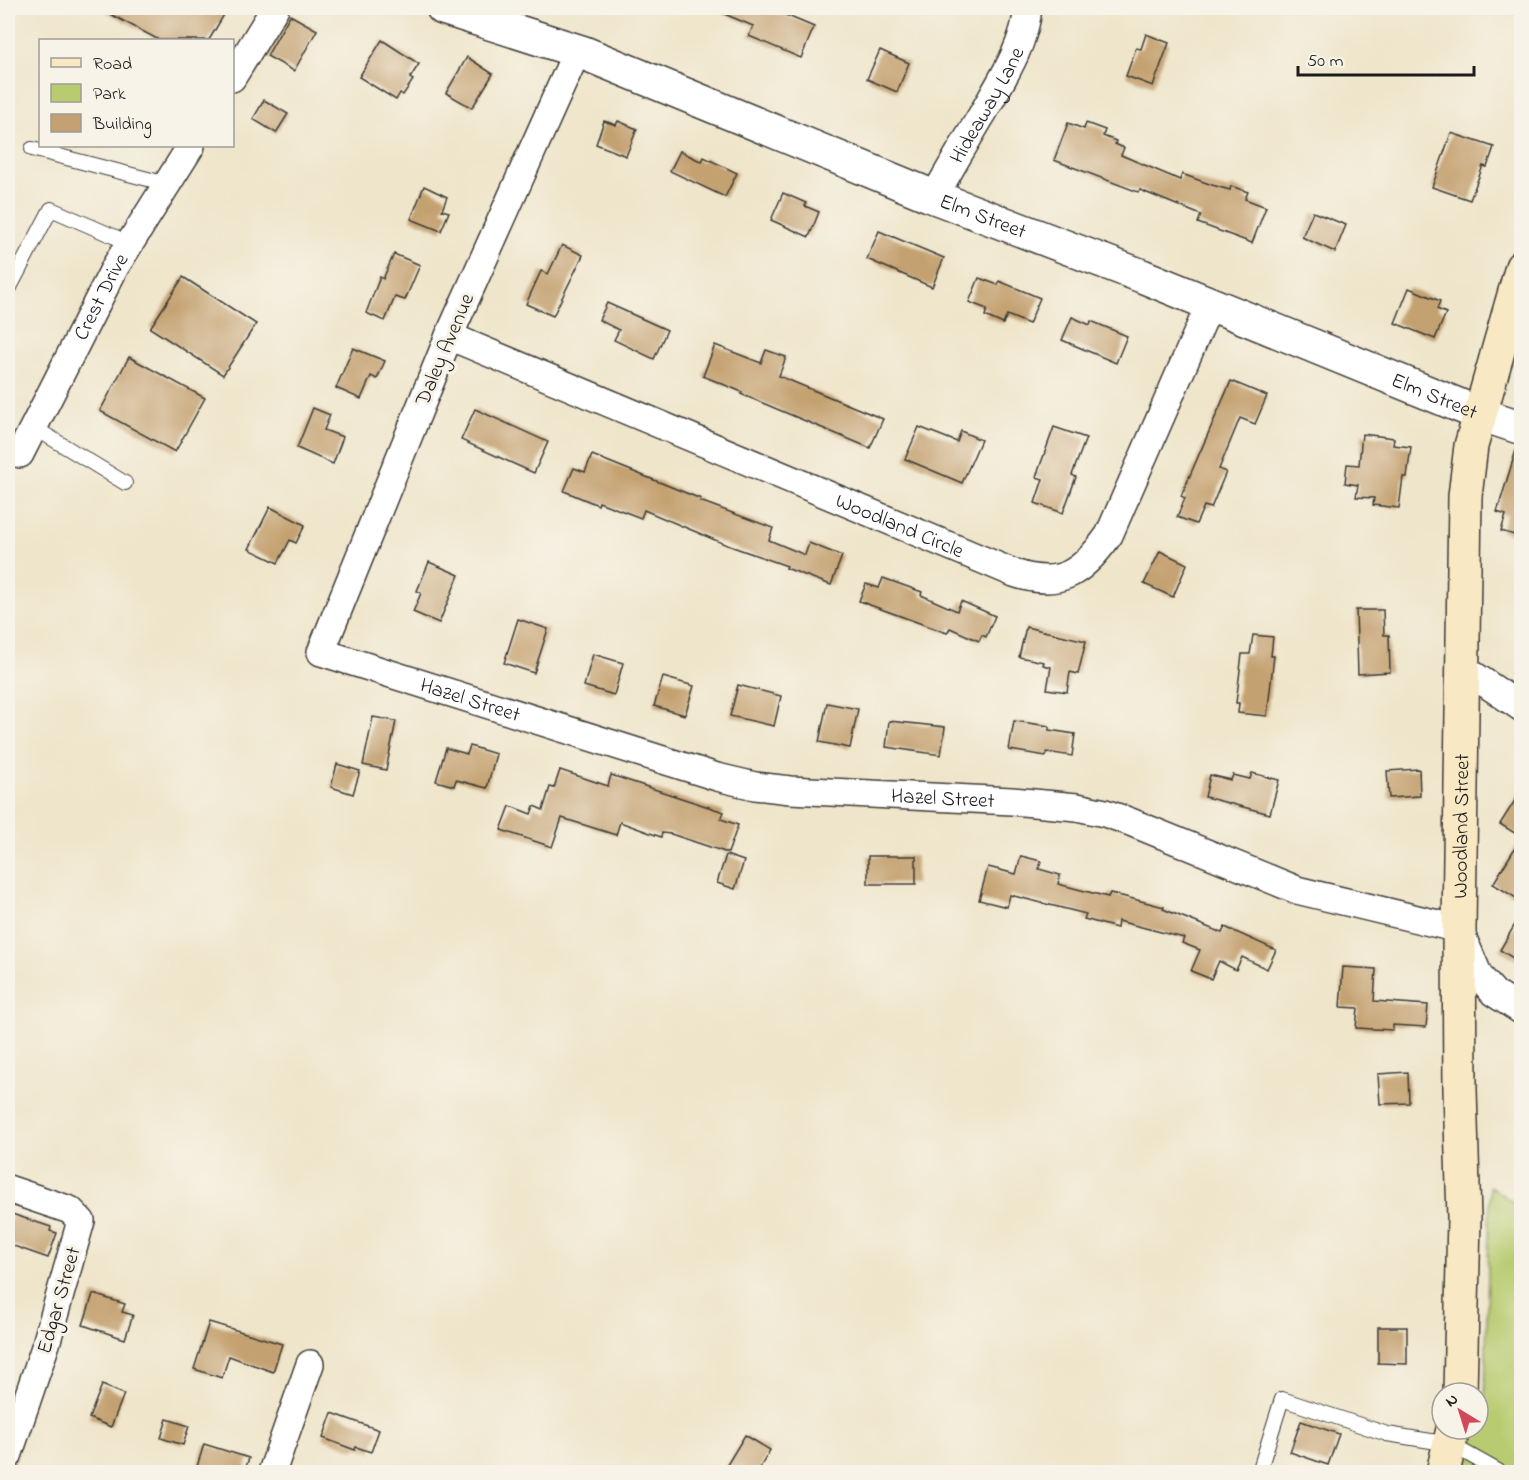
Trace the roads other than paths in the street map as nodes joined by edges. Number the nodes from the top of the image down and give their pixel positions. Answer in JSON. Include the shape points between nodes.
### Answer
{"nodes":[{"id":1,"x":275,"y":8,"type":"edge"},
{"id":2,"x":443,"y":8,"type":"edge"},
{"id":3,"x":1028,"y":8,"type":"edge"},
{"id":4,"x":578,"y":51,"type":"junction"},
{"id":5,"x":234,"y":75,"type":"edge"},
{"id":6,"x":190,"y":147,"type":"edge"},
{"id":7,"x":32,"y":149,"type":"dead end"},
{"id":8,"x":167,"y":184,"type":"junction"},
{"id":9,"x":934,"y":197,"type":"junction"},
{"id":10,"x":129,"y":243,"type":"junction"},
{"id":11,"x":1521,"y":267,"type":"edge"},
{"id":12,"x":8,"y":291,"type":"edge"},
{"id":13,"x":1210,"y":304,"type":"junction"},
{"id":14,"x":448,"y":336,"type":"junction"},
{"id":15,"x":1480,"y":414,"type":"junction"},
{"id":16,"x":33,"y":427,"type":"junction"},
{"id":17,"x":1521,"y":428,"type":"edge"},
{"id":18,"x":14,"y":451,"type":"edge"},
{"id":19,"x":125,"y":483,"type":"dead end"},
{"id":20,"x":321,"y":652,"type":"joint"},
{"id":21,"x":1463,"y":668,"type":"junction"},
{"id":22,"x":1521,"y":708,"type":"edge"},
{"id":23,"x":1459,"y":929,"type":"junction"},
{"id":24,"x":1521,"y":1011,"type":"edge"},
{"id":25,"x":8,"y":1189,"type":"edge"},
{"id":26,"x":310,"y":1364,"type":"dead end"},
{"id":27,"x":1460,"y":1381,"type":"edge"},
{"id":28,"x":1448,"y":1448,"type":"edge"},
{"id":29,"x":8,"y":1456,"type":"edge"},
{"id":30,"x":272,"y":1473,"type":"edge"},
{"id":31,"x":1259,"y":1473,"type":"edge"},
{"id":32,"x":1500,"y":1473,"type":"edge"}],
"edges":[{"from":1,"to":5,"type":"street"},
{"from":2,"to":4,"type":"street","name":"Elm Street"},
{"from":3,"to":9,"type":"street","name":"Hideaway Lane","via":[[1027,23],[1008,69]]},
{"from":4,"to":9,"type":"street","name":"Elm Street"},
{"from":4,"to":14,"type":"street","name":"Daley Avenue"},
{"from":6,"to":8,"type":"street","name":"Crest Drive"},
{"from":7,"to":8,"type":"lane"},
{"from":8,"to":10,"type":"street","name":"Crest Drive"},
{"from":9,"to":13,"type":"street","name":"Elm Street"},
{"from":10,"to":12,"type":"lane","via":[[51,209]]},
{"from":10,"to":16,"type":"street","name":"Crest Drive"},
{"from":11,"to":15,"type":"main road","name":"Woodland Street"},
{"from":13,"to":14,"type":"street","name":"Woodland Circle","via":[[1109,535],[1077,571],[1044,580],[1014,573]]},
{"from":13,"to":15,"type":"street","name":"Elm Street"},
{"from":14,"to":20,"type":"street","name":"Daley Avenue"},
{"from":15,"to":17,"type":"street","name":"Elm Street"},
{"from":15,"to":21,"type":"main road","name":"Woodland Street","via":[[1470,446],[1465,495]]},
{"from":16,"to":18,"type":"street","name":"Crest Drive"},
{"from":16,"to":19,"type":"lane"},
{"from":20,"to":23,"type":"street","name":"Hazel Street","via":[[755,786],[1046,803],[1105,813],[1297,890]]},
{"from":21,"to":22,"type":"street"},
{"from":21,"to":23,"type":"main road","name":"Woodland Street"},
{"from":23,"to":24,"type":"street","via":[[1479,976],[1494,993]]},
{"from":23,"to":27,"type":"main road","name":"Woodland Street","via":[[1464,1218]]},
{"from":25,"to":29,"type":"street","name":"Edgar Street","via":[[70,1210],[81,1221],[46,1344]]},
{"from":26,"to":30,"type":"street"},
{"from":28,"to":31,"type":"lane","via":[[1387,1434],[1282,1399]]},
{"from":28,"to":32,"type":"lane"}]}
